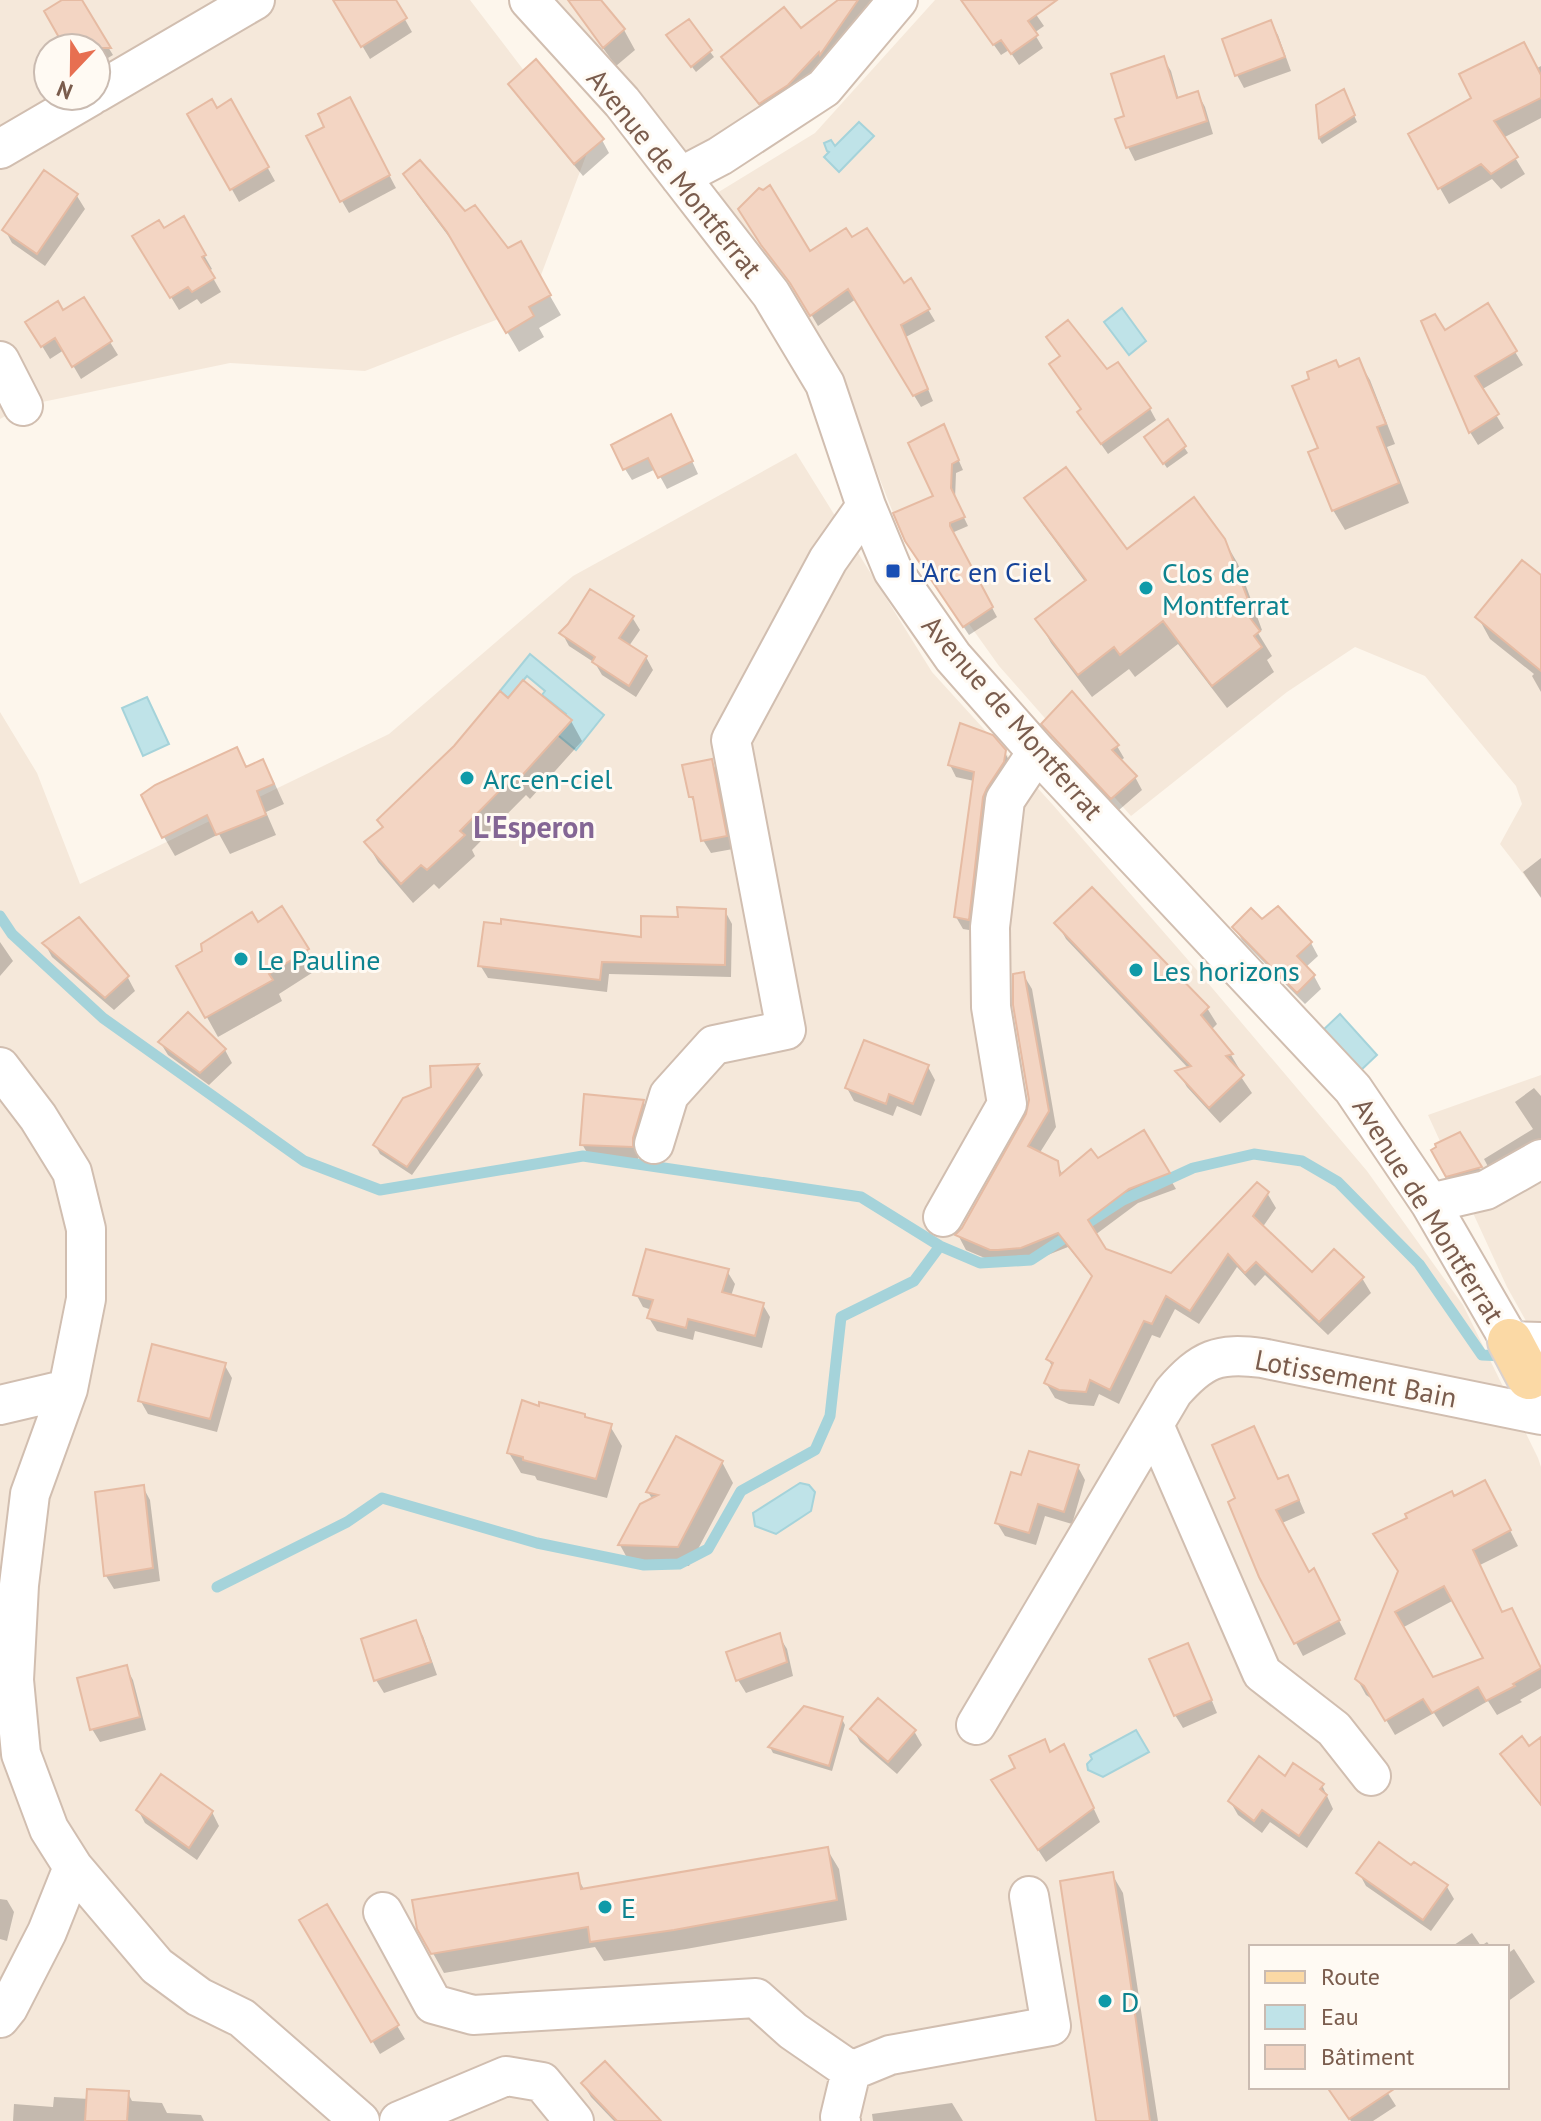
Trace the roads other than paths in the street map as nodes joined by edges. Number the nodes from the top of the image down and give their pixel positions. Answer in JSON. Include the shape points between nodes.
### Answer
{"nodes":[{"id":1,"x":255,"y":0,"type":"edge"},
{"id":2,"x":529,"y":0,"type":"edge"},
{"id":3,"x":898,"y":0,"type":"edge"},
{"id":4,"x":112,"y":84,"type":"edge"},
{"id":5,"x":64,"y":112,"type":"edge"},
{"id":6,"x":0,"y":149,"type":"edge"},
{"id":7,"x":680,"y":177,"type":"junction"},
{"id":8,"x":0,"y":361,"type":"edge"},
{"id":9,"x":23,"y":406,"type":"dead end"},
{"id":10,"x":866,"y":506,"type":"junction"},
{"id":11,"x":1037,"y":752,"type":"junction"},
{"id":12,"x":0,"y":1067,"type":"edge"},
{"id":13,"x":654,"y":1144,"type":"dead end"},
{"id":14,"x":1541,"y":1159,"type":"edge"},
{"id":15,"x":1430,"y":1203,"type":"junction"},
{"id":16,"x":943,"y":1217,"type":"dead end"},
{"id":17,"x":1529,"y":1371,"type":"edge"},
{"id":18,"x":68,"y":1389,"type":"junction"},
{"id":19,"x":0,"y":1405,"type":"edge"},
{"id":20,"x":1154,"y":1425,"type":"junction"},
{"id":21,"x":976,"y":1725,"type":"dead end"},
{"id":22,"x":1371,"y":1776,"type":"dead end"},
{"id":23,"x":73,"y":1867,"type":"junction"},
{"id":24,"x":1029,"y":1896,"type":"dead end"},
{"id":25,"x":383,"y":1912,"type":"dead end"},
{"id":26,"x":0,"y":2018,"type":"edge"},
{"id":27,"x":851,"y":2071,"type":"junction"},
{"id":28,"x":360,"y":2121,"type":"edge"},
{"id":29,"x":399,"y":2121,"type":"edge"},
{"id":30,"x":574,"y":2121,"type":"edge"},
{"id":31,"x":841,"y":2121,"type":"edge"}],
"edges":[{"from":1,"to":4,"type":"street"},
{"from":2,"to":7,"type":"street","name":"Avenue de Montferrat","via":[[622,102]]},
{"from":3,"to":7,"type":"street","via":[[824,88]]},
{"from":5,"to":6,"type":"street"},
{"from":7,"to":10,"type":"street","name":"Avenue de Montferrat","via":[[771,294],[825,384]]},
{"from":8,"to":9,"type":"street"},
{"from":10,"to":11,"type":"street","name":"Avenue de Montferrat","via":[[903,586],[953,657]]},
{"from":10,"to":13,"type":"street","via":[[828,560],[731,740],[786,1030],[714,1045],[669,1095]]},
{"from":11,"to":15,"type":"street","name":"Avenue de Montferrat","via":[[1353,1089]]},
{"from":11,"to":16,"type":"street","via":[[1005,800],[990,927],[991,1007],[1007,1104]]},
{"from":12,"to":18,"type":"street","via":[[72,1172],[86,1229],[86,1299]]},
{"from":14,"to":15,"type":"street","via":[[1486,1190]]},
{"from":15,"to":17,"type":"street","name":"Avenue de Montferrat"},
{"from":17,"to":20,"type":"street","name":"Lotissement Bain","via":[[1215,1358],[1191,1372]]},
{"from":18,"to":19,"type":"street"},
{"from":18,"to":23,"type":"street","via":[[30,1494],[14,1680],[21,1754],[49,1829]]},
{"from":20,"to":21,"type":"street","name":"Lotissement Bain"},
{"from":20,"to":22,"type":"street","via":[[1262,1673],[1334,1729]]},
{"from":23,"to":26,"type":"street","via":[[47,1932]]},
{"from":23,"to":28,"type":"street","via":[[157,1966],[199,1997],[242,2018]]},
{"from":24,"to":27,"type":"street","via":[[1051,2026],[890,2055]]},
{"from":25,"to":27,"type":"street","via":[[433,2004],[473,2015],[756,1998]]},
{"from":27,"to":31,"type":"street"},
{"from":29,"to":30,"type":"street","via":[[506,2076],[542,2082]]}]}
